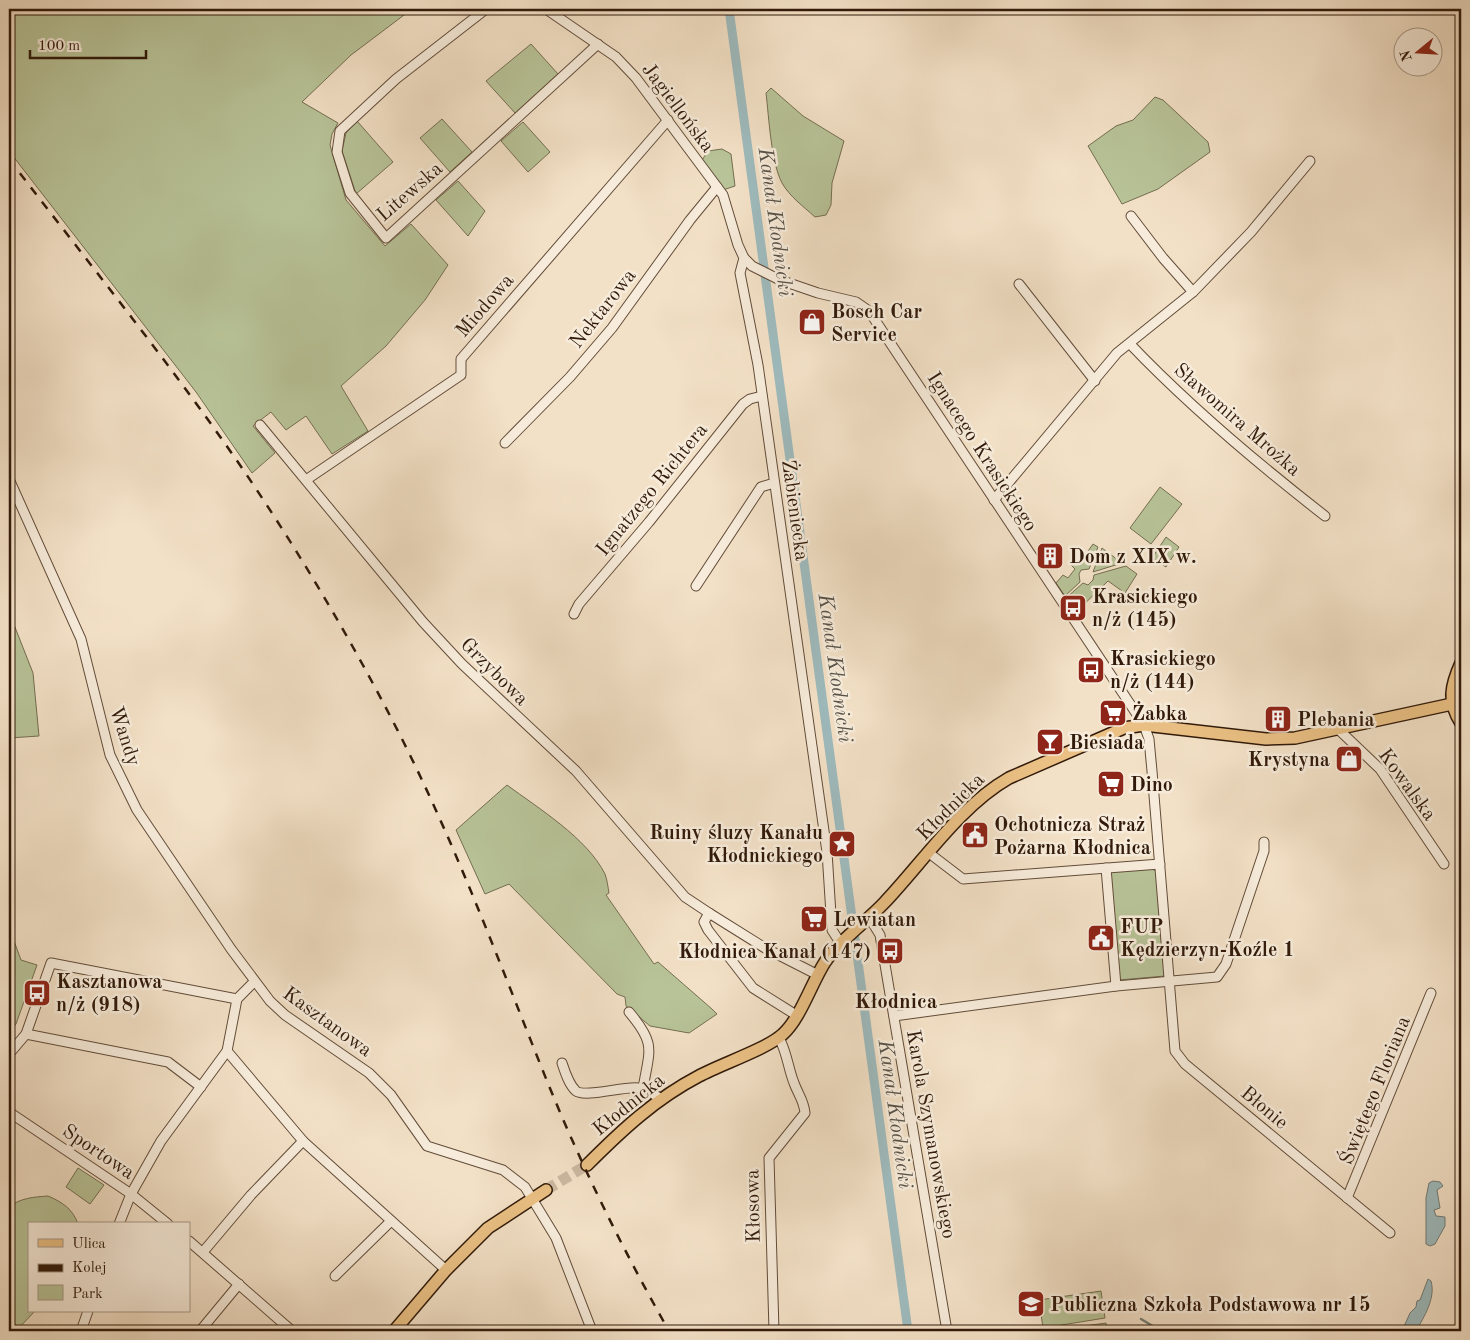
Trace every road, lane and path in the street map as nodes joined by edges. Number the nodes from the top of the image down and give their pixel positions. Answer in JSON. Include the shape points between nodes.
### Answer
{"nodes":[{"id":1,"x":486,"y":9,"type":"edge"},
{"id":2,"x":546,"y":9,"type":"edge"},
{"id":3,"x":598,"y":44,"type":"junction"},
{"id":4,"x":668,"y":120,"type":"junction"},
{"id":5,"x":1310,"y":161,"type":"dead end"},
{"id":6,"x":717,"y":187,"type":"junction"},
{"id":7,"x":1131,"y":216,"type":"dead end"},
{"id":8,"x":744,"y":258,"type":"junction"},
{"id":9,"x":1019,"y":284,"type":"dead end"},
{"id":10,"x":1193,"y":292,"type":"junction"},
{"id":11,"x":1130,"y":344,"type":"junction"},
{"id":12,"x":1095,"y":381,"type":"junction"},
{"id":13,"x":762,"y":396,"type":"junction"},
{"id":14,"x":260,"y":425,"type":"dead end"},
{"id":15,"x":505,"y":443,"type":"dead end"},
{"id":16,"x":9,"y":479,"type":"edge"},
{"id":17,"x":306,"y":480,"type":"junction"},
{"id":18,"x":774,"y":483,"type":"junction"},
{"id":19,"x":994,"y":500,"type":"junction"},
{"id":20,"x":1325,"y":516,"type":"dead end"},
{"id":21,"x":696,"y":586,"type":"dead end"},
{"id":22,"x":574,"y":614,"type":"dead end"},
{"id":23,"x":1461,"y":663,"type":"edge"},
{"id":24,"x":1452,"y":704,"type":"junction"},
{"id":25,"x":1461,"y":723,"type":"edge"},
{"id":26,"x":1144,"y":725,"type":"junction"},
{"id":27,"x":1338,"y":729,"type":"junction"},
{"id":28,"x":1264,"y":842,"type":"dead end"},
{"id":29,"x":929,"y":853,"type":"junction"},
{"id":30,"x":1160,"y":864,"type":"junction"},
{"id":31,"x":1444,"y":864,"type":"dead end"},
{"id":32,"x":1106,"y":868,"type":"junction"},
{"id":33,"x":709,"y":913,"type":"junction"},
{"id":34,"x":869,"y":917,"type":"junction"},
{"id":35,"x":843,"y":942,"type":"junction"},
{"id":36,"x":818,"y":975,"type":"junction"},
{"id":37,"x":1170,"y":980,"type":"junction"},
{"id":38,"x":254,"y":982,"type":"junction"},
{"id":39,"x":1116,"y":986,"type":"junction"},
{"id":40,"x":1431,"y":994,"type":"dead end"},
{"id":41,"x":237,"y":999,"type":"junction"},
{"id":42,"x":629,"y":1012,"type":"dead end"},
{"id":43,"x":796,"y":1015,"type":"junction"},
{"id":44,"x":894,"y":1016,"type":"junction"},
{"id":45,"x":26,"y":1034,"type":"junction"},
{"id":46,"x":779,"y":1038,"type":"junction"},
{"id":47,"x":227,"y":1052,"type":"junction"},
{"id":48,"x":9,"y":1054,"type":"edge"},
{"id":49,"x":562,"y":1063,"type":"dead end"},
{"id":50,"x":201,"y":1087,"type":"junction"},
{"id":51,"x":643,"y":1089,"type":"junction"},
{"id":52,"x":660,"y":1098,"type":"junction"},
{"id":53,"x":9,"y":1112,"type":"edge"},
{"id":54,"x":303,"y":1142,"type":"junction"},
{"id":55,"x":587,"y":1165,"type":"tunnel mouth"},
{"id":56,"x":546,"y":1190,"type":"tunnel mouth"},
{"id":57,"x":131,"y":1194,"type":"junction"},
{"id":58,"x":532,"y":1198,"type":"junction"},
{"id":59,"x":1347,"y":1198,"type":"junction"},
{"id":60,"x":392,"y":1221,"type":"junction"},
{"id":61,"x":119,"y":1222,"type":"edge"},
{"id":62,"x":166,"y":1222,"type":"edge"},
{"id":63,"x":1390,"y":1233,"type":"dead end"},
{"id":64,"x":190,"y":1242,"type":"edge"},
{"id":65,"x":203,"y":1252,"type":"junction"},
{"id":66,"x":446,"y":1270,"type":"junction"},
{"id":67,"x":335,"y":1276,"type":"dead end"},
{"id":68,"x":238,"y":1284,"type":"junction"},
{"id":69,"x":88,"y":1312,"type":"edge"},
{"id":70,"x":81,"y":1331,"type":"edge"},
{"id":71,"x":200,"y":1331,"type":"edge"},
{"id":72,"x":292,"y":1331,"type":"edge"},
{"id":73,"x":394,"y":1331,"type":"edge"},
{"id":74,"x":592,"y":1331,"type":"edge"},
{"id":75,"x":774,"y":1331,"type":"edge"},
{"id":76,"x":947,"y":1331,"type":"edge"}],
"edges":[{"from":1,"to":3,"type":"street","name":"Litewska","via":[[401,74],[340,131],[336,152],[350,193],[386,238]]},
{"from":2,"to":3,"type":"street","name":"Jagiellońska"},
{"from":3,"to":4,"type":"street","name":"Jagiellońska","via":[[624,65]]},
{"from":4,"to":6,"type":"street","name":"Jagiellońska"},
{"from":4,"to":17,"type":"street","name":"Miodowa","via":[[461,359],[461,375]]},
{"from":5,"to":10,"type":"street","via":[[1251,232]]},
{"from":6,"to":8,"type":"street","name":"Jagiellońska","via":[[726,203]]},
{"from":6,"to":15,"type":"street","name":"Nektarowa","via":[[612,328],[570,377]]},
{"from":7,"to":10,"type":"street"},
{"from":8,"to":13,"type":"street","name":"Żabieniecka","via":[[740,273]]},
{"from":8,"to":19,"type":"street","name":"Ignacego Krasickiego","via":[[752,266],[780,280],[856,302],[869,311]]},
{"from":9,"to":12,"type":"street"},
{"from":10,"to":11,"type":"street"},
{"from":11,"to":12,"type":"street","via":[[1117,353]]},
{"from":11,"to":20,"type":"street","name":"Sławomira Mrożka","via":[[1244,451]]},
{"from":12,"to":19,"type":"street"},
{"from":13,"to":18,"type":"street","name":"Żabieniecka"},
{"from":13,"to":22,"type":"street","name":"Ignatzego Richtera","via":[[743,404],[649,522],[578,604]]},
{"from":14,"to":17,"type":"street","name":"Grzybowa"},
{"from":16,"to":38,"type":"street","name":"Wandy","via":[[80,639],[110,755],[122,781],[137,810]]},
{"from":17,"to":33,"type":"street","name":"Grzybowa","via":[[423,622],[462,664],[588,784],[685,897]]},
{"from":18,"to":21,"type":"street","via":[[761,487]]},
{"from":18,"to":35,"type":"street","name":"Żabieniecka","via":[[827,852],[832,930]]},
{"from":19,"to":26,"type":"street","name":"Ignacego Krasickiego"},
{"from":23,"to":24,"type":"main road","via":[[1453,683]]},
{"from":24,"to":25,"type":"main road"},
{"from":24,"to":27,"type":"main road","name":"Kłodnicka"},
{"from":26,"to":27,"type":"main road","name":"Kłodnicka","via":[[1266,739],[1295,738]]},
{"from":26,"to":29,"type":"main road","name":"Kłodnicka","via":[[1100,736],[997,785],[972,806]]},
{"from":26,"to":30,"type":"street","name":"Ignacego Krasickiego","via":[[1149,739]]},
{"from":27,"to":31,"type":"street","name":"Kowalska","via":[[1380,769]]},
{"from":28,"to":37,"type":"street","via":[[1264,851],[1226,964],[1217,977]]},
{"from":29,"to":32,"type":"street","via":[[963,879]]},
{"from":29,"to":34,"type":"main road","name":"Kłodnicka"},
{"from":30,"to":32,"type":"street"},
{"from":30,"to":37,"type":"street","name":"Błonie"},
{"from":32,"to":39,"type":"street"},
{"from":33,"to":36,"type":"street","name":"Grzybowa","via":[[765,948]]},
{"from":33,"to":43,"type":"street","via":[[704,922],[708,930],[753,988]]},
{"from":34,"to":35,"type":"main road","name":"Kłodnicka"},
{"from":34,"to":44,"type":"street","name":"Karola Szymanowskiego","via":[[880,935]]},
{"from":35,"to":36,"type":"main road","name":"Kłodnicka"},
{"from":36,"to":43,"type":"main road","name":"Kłodnicka"},
{"from":37,"to":39,"type":"street"},
{"from":37,"to":59,"type":"street","name":"Błonie","via":[[1176,1051],[1185,1064]]},
{"from":38,"to":41,"type":"street"},
{"from":38,"to":58,"type":"street","name":"Kasztanowa","via":[[285,1015],[381,1084],[427,1146],[503,1170],[525,1187]]},
{"from":39,"to":44,"type":"street"},
{"from":40,"to":59,"type":"street","name":"Świętego Floriana"},
{"from":41,"to":45,"type":"street","via":[[51,963]]},
{"from":41,"to":47,"type":"street"},
{"from":42,"to":51,"type":"street","via":[[650,1042]]},
{"from":43,"to":46,"type":"main road","name":"Kłodnicka"},
{"from":44,"to":76,"type":"street","name":"Karola Szymanowskiego"},
{"from":45,"to":48,"type":"street"},
{"from":45,"to":50,"type":"street","via":[[168,1062]]},
{"from":46,"to":52,"type":"main road","name":"Kłodnicka","via":[[699,1075]]},
{"from":46,"to":75,"type":"street","name":"Kłosowa","via":[[805,1113],[769,1158]]},
{"from":47,"to":50,"type":"street"},
{"from":47,"to":54,"type":"street"},
{"from":49,"to":51,"type":"street","via":[[570,1083],[583,1094],[614,1088]]},
{"from":50,"to":57,"type":"street","via":[[161,1141]]},
{"from":51,"to":52,"type":"street"},
{"from":52,"to":55,"type":"main road","name":"Kłodnicka"},
{"from":53,"to":57,"type":"street","name":"Sportowa"},
{"from":54,"to":60,"type":"street"},
{"from":54,"to":65,"type":"street","via":[[251,1195]]},
{"from":56,"to":58,"type":"main road"},
{"from":57,"to":61,"type":"street"},
{"from":57,"to":62,"type":"street","name":"Sportowa"},
{"from":58,"to":66,"type":"main road","via":[[488,1228]]},
{"from":58,"to":74,"type":"street","name":"Kasztanowa","via":[[556,1238]]},
{"from":59,"to":63,"type":"street","name":"Błonie"},
{"from":60,"to":66,"type":"street"},
{"from":60,"to":67,"type":"street"},
{"from":64,"to":65,"type":"street"},
{"from":65,"to":68,"type":"street"},
{"from":66,"to":73,"type":"main road"},
{"from":68,"to":71,"type":"street"},
{"from":68,"to":72,"type":"street"},
{"from":69,"to":70,"type":"street"}]}
